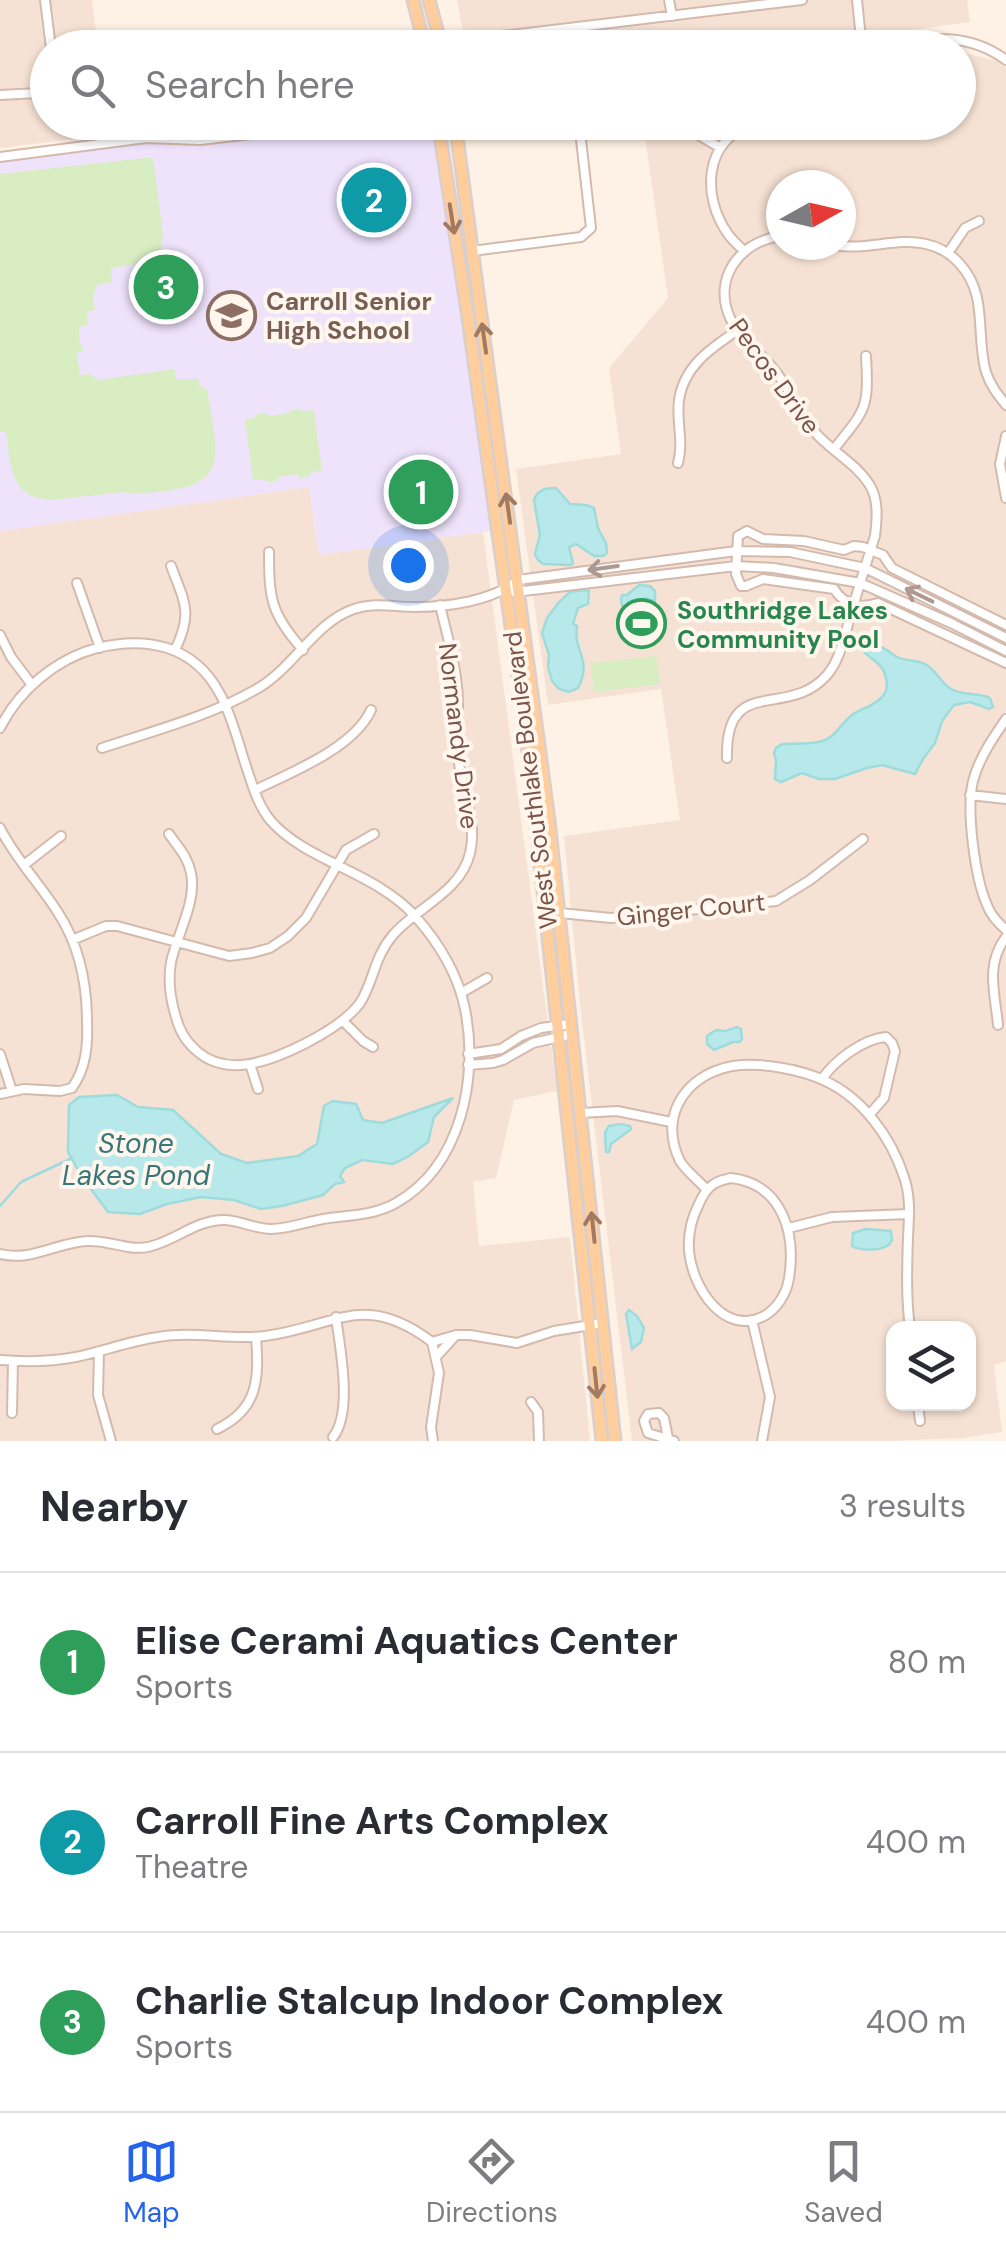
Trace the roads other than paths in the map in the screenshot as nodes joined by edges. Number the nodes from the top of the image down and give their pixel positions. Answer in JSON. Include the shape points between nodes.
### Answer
{"nodes":[{"id":1,"x":44,"y":0,"type":"edge"},
{"id":2,"x":413,"y":0,"type":"edge"},
{"id":3,"x":428,"y":0,"type":"edge"},
{"id":4,"x":668,"y":0,"type":"edge"},
{"id":5,"x":802,"y":0,"type":"edge"},
{"id":6,"x":857,"y":0,"type":"edge"},
{"id":7,"x":772,"y":2,"type":"edge"},
{"id":8,"x":672,"y":16,"type":"junction"},
{"id":9,"x":48,"y":30,"type":"edge"},
{"id":10,"x":420,"y":30,"type":"edge"},
{"id":11,"x":437,"y":30,"type":"edge"},
{"id":12,"x":554,"y":30,"type":"edge"},
{"id":13,"x":862,"y":30,"type":"edge"},
{"id":14,"x":976,"y":44,"type":"edge"},
{"id":15,"x":1006,"y":60,"type":"edge"},
{"id":16,"x":30,"y":93,"type":"edge"},
{"id":17,"x":0,"y":95,"type":"edge"},
{"id":18,"x":131,"y":140,"type":"edge"},
{"id":19,"x":441,"y":140,"type":"edge"},
{"id":20,"x":457,"y":140,"type":"edge"},
{"id":21,"x":581,"y":140,"type":"edge"},
{"id":22,"x":706,"y":140,"type":"edge"},
{"id":23,"x":727,"y":140,"type":"edge"},
{"id":24,"x":719,"y":148,"type":"junction"},
{"id":25,"x":0,"y":157,"type":"edge"},
{"id":26,"x":979,"y":220,"type":"dead end"},
{"id":27,"x":766,"y":239,"type":"edge"},
{"id":28,"x":856,"y":248,"type":"edge"},
{"id":29,"x":472,"y":251,"type":"junction"},
{"id":30,"x":744,"y":251,"type":"junction"},
{"id":31,"x":948,"y":253,"type":"junction"},
{"id":32,"x":738,"y":330,"type":"junction"},
{"id":33,"x":866,"y":356,"type":"dead end"},
{"id":34,"x":1006,"y":405,"type":"edge"},
{"id":35,"x":1006,"y":436,"type":"edge"},
{"id":36,"x":834,"y":450,"type":"junction"},
{"id":37,"x":678,"y":463,"type":"dead end"},
{"id":38,"x":1006,"y":498,"type":"edge"},
{"id":39,"x":870,"y":549,"type":"junction"},
{"id":40,"x":736,"y":551,"type":"junction"},
{"id":41,"x":269,"y":552,"type":"dead end"},
{"id":42,"x":172,"y":566,"type":"dead end"},
{"id":43,"x":736,"y":566,"type":"junction"},
{"id":44,"x":864,"y":568,"type":"junction"},
{"id":45,"x":518,"y":580,"type":"junction"},
{"id":46,"x":77,"y":582,"type":"dead end"},
{"id":47,"x":860,"y":583,"type":"junction"},
{"id":48,"x":506,"y":590,"type":"junction"},
{"id":49,"x":520,"y":593,"type":"junction"},
{"id":50,"x":854,"y":604,"type":"junction"},
{"id":51,"x":440,"y":605,"type":"junction"},
{"id":52,"x":1006,"y":625,"type":"edge"},
{"id":53,"x":0,"y":635,"type":"edge"},
{"id":54,"x":1006,"y":638,"type":"edge"},
{"id":55,"x":100,"y":648,"type":"junction"},
{"id":56,"x":174,"y":650,"type":"junction"},
{"id":57,"x":303,"y":650,"type":"junction"},
{"id":58,"x":1006,"y":651,"type":"edge"},
{"id":59,"x":1006,"y":663,"type":"edge"},
{"id":60,"x":32,"y":685,"type":"junction"},
{"id":61,"x":225,"y":705,"type":"junction"},
{"id":62,"x":371,"y":710,"type":"dead end"},
{"id":63,"x":1006,"y":718,"type":"edge"},
{"id":64,"x":0,"y":728,"type":"edge"},
{"id":65,"x":102,"y":748,"type":"dead end"},
{"id":66,"x":727,"y":758,"type":"dead end"},
{"id":67,"x":254,"y":790,"type":"junction"},
{"id":68,"x":970,"y":794,"type":"junction"},
{"id":69,"x":1006,"y":798,"type":"edge"},
{"id":70,"x":0,"y":828,"type":"edge"},
{"id":71,"x":169,"y":834,"type":"dead end"},
{"id":72,"x":374,"y":834,"type":"dead end"},
{"id":73,"x":62,"y":836,"type":"dead end"},
{"id":74,"x":863,"y":839,"type":"dead end"},
{"id":75,"x":338,"y":864,"type":"junction"},
{"id":76,"x":24,"y":865,"type":"junction"},
{"id":77,"x":560,"y":913,"type":"junction"},
{"id":78,"x":414,"y":916,"type":"junction"},
{"id":79,"x":1006,"y":934,"type":"edge"},
{"id":80,"x":72,"y":940,"type":"junction"},
{"id":81,"x":177,"y":942,"type":"junction"},
{"id":82,"x":487,"y":978,"type":"dead end"},
{"id":83,"x":460,"y":993,"type":"junction"},
{"id":84,"x":343,"y":1021,"type":"junction"},
{"id":85,"x":998,"y":1025,"type":"dead end"},
{"id":86,"x":565,"y":1030,"type":"junction"},
{"id":87,"x":373,"y":1047,"type":"dead end"},
{"id":88,"x":0,"y":1054,"type":"edge"},
{"id":89,"x":468,"y":1059,"type":"junction"},
{"id":90,"x":250,"y":1064,"type":"junction"},
{"id":91,"x":822,"y":1079,"type":"junction"},
{"id":92,"x":258,"y":1089,"type":"dead end"},
{"id":93,"x":12,"y":1091,"type":"junction"},
{"id":94,"x":0,"y":1094,"type":"edge"},
{"id":95,"x":580,"y":1113,"type":"junction"},
{"id":96,"x":869,"y":1115,"type":"junction"},
{"id":97,"x":671,"y":1122,"type":"junction"},
{"id":98,"x":706,"y":1189,"type":"junction"},
{"id":99,"x":909,"y":1214,"type":"junction"},
{"id":100,"x":788,"y":1228,"type":"junction"},
{"id":101,"x":0,"y":1254,"type":"edge"},
{"id":102,"x":336,"y":1318,"type":"junction"},
{"id":103,"x":752,"y":1320,"type":"junction"},
{"id":104,"x":910,"y":1321,"type":"edge"},
{"id":105,"x":603,"y":1323,"type":"junction"},
{"id":106,"x":590,"y":1324,"type":"junction"},
{"id":107,"x":456,"y":1335,"type":"junction"},
{"id":108,"x":256,"y":1337,"type":"junction"},
{"id":109,"x":432,"y":1342,"type":"junction"},
{"id":110,"x":99,"y":1351,"type":"junction"},
{"id":111,"x":436,"y":1357,"type":"junction"},
{"id":112,"x":0,"y":1360,"type":"edge"},
{"id":113,"x":13,"y":1361,"type":"junction"},
{"id":114,"x":531,"y":1402,"type":"dead end"},
{"id":115,"x":919,"y":1411,"type":"edge"},
{"id":116,"x":12,"y":1413,"type":"dead end"},
{"id":117,"x":920,"y":1421,"type":"dead end"},
{"id":118,"x":217,"y":1429,"type":"dead end"},
{"id":119,"x":333,"y":1437,"type":"dead end"},
{"id":120,"x":111,"y":1441,"type":"edge"},
{"id":121,"x":433,"y":1441,"type":"edge"},
{"id":122,"x":539,"y":1441,"type":"edge"},
{"id":123,"x":602,"y":1441,"type":"edge"},
{"id":124,"x":615,"y":1441,"type":"edge"},
{"id":125,"x":762,"y":1441,"type":"edge"}],
"edges":[{"from":1,"to":9,"type":"street"},
{"from":2,"to":10,"type":"main road"},
{"from":3,"to":11,"type":"main road"},
{"from":4,"to":8,"type":"street"},
{"from":5,"to":7,"type":"street"},
{"from":6,"to":13,"type":"street"},
{"from":7,"to":8,"type":"street"},
{"from":8,"to":12,"type":"street"},
{"from":14,"to":15,"type":"street"},
{"from":16,"to":17,"type":"street"},
{"from":18,"to":25,"type":"street"},
{"from":19,"to":48,"type":"main road","name":"West Southlake Boulevard","one_way":true},
{"from":20,"to":29,"type":"main road","name":"West Southlake Boulevard"},
{"from":21,"to":29,"type":"street","via":[[591,228],[581,238]]},
{"from":22,"to":24,"type":"street"},
{"from":23,"to":24,"type":"street"},
{"from":24,"to":30,"type":"street","via":[[710,184],[716,213]]},
{"from":26,"to":31,"type":"street","via":[[964,228]]},
{"from":27,"to":30,"type":"street"},
{"from":28,"to":31,"type":"street","via":[[916,242]]},
{"from":45,"to":29,"type":"main road","name":"West Southlake Boulevard","one_way":true},
{"from":30,"to":32,"type":"street","name":"Pecos Drive","via":[[734,261],[725,295]]},
{"from":31,"to":34,"type":"street","via":[[976,287],[984,367]]},
{"from":32,"to":36,"type":"street","name":"Pecos Drive"},
{"from":32,"to":37,"type":"street","via":[[689,372],[679,401]]},
{"from":33,"to":36,"type":"street","via":[[868,396]]},
{"from":35,"to":38,"type":"street","via":[[1000,464]]},
{"from":36,"to":39,"type":"street","name":"Pecos Drive","via":[[873,492]]},
{"from":39,"to":40,"type":"street","via":[[763,539],[747,531],[738,536]]},
{"from":39,"to":44,"type":"street","name":"Pecos Drive"},
{"from":39,"to":52,"type":"street","via":[[898,572]]},
{"from":40,"to":43,"type":"street"},
{"from":40,"to":44,"type":"street","via":[[790,552]]},
{"from":40,"to":45,"type":"street","one_way":true},
{"from":41,"to":57,"type":"street","via":[[271,600]]},
{"from":42,"to":56,"type":"street","via":[[187,614]]},
{"from":43,"to":47,"type":"street"},
{"from":43,"to":49,"type":"street"},
{"from":43,"to":50,"type":"street","via":[[741,586],[763,578],[811,584],[834,589]]},
{"from":44,"to":47,"type":"street","name":"Pecos Drive"},
{"from":54,"to":44,"type":"street","one_way":true},
{"from":45,"to":48,"type":"street"},
{"from":45,"to":49,"type":"main road","name":"West Southlake Boulevard"},
{"from":46,"to":55,"type":"street"},
{"from":47,"to":50,"type":"street","name":"Pecos Drive"},
{"from":47,"to":58,"type":"street"},
{"from":48,"to":49,"type":"street"},
{"from":48,"to":51,"type":"street"},
{"from":48,"to":86,"type":"main road","name":"West Southlake Boulevard"},
{"from":49,"to":77,"type":"main road","name":"West Southlake Boulevard"},
{"from":50,"to":59,"type":"street","via":[[891,608]]},
{"from":50,"to":66,"type":"street","name":"Pecos Drive","via":[[824,678],[799,695],[742,708],[730,725]]},
{"from":51,"to":57,"type":"street","via":[[355,608]]},
{"from":51,"to":78,"type":"street","name":"Normandy Drive","via":[[458,688],[458,758],[473,839],[458,878]]},
{"from":53,"to":60,"type":"street"},
{"from":55,"to":56,"type":"street","via":[[134,642]]},
{"from":55,"to":60,"type":"street"},
{"from":56,"to":61,"type":"street","via":[[208,676]]},
{"from":57,"to":61,"type":"street"},
{"from":60,"to":64,"type":"street"},
{"from":61,"to":65,"type":"street"},
{"from":61,"to":67,"type":"street"},
{"from":62,"to":67,"type":"street","via":[[318,759]]},
{"from":63,"to":68,"type":"street"},
{"from":67,"to":75,"type":"street","via":[[272,822]]},
{"from":68,"to":69,"type":"street"},
{"from":68,"to":79,"type":"street","via":[[978,876]]},
{"from":70,"to":76,"type":"street"},
{"from":71,"to":81,"type":"street","via":[[192,874]]},
{"from":72,"to":75,"type":"street","via":[[350,846]]},
{"from":73,"to":76,"type":"street"},
{"from":74,"to":77,"type":"street","name":"Ginger Court","via":[[776,900],[612,918]]},
{"from":75,"to":78,"type":"street","via":[[384,888]]},
{"from":75,"to":81,"type":"street","via":[[306,918],[270,948],[229,956]]},
{"from":76,"to":80,"type":"street"},
{"from":77,"to":86,"type":"main road","name":"West Southlake Boulevard"},
{"from":78,"to":83,"type":"street","via":[[441,951]]},
{"from":78,"to":84,"type":"street","name":"Normandy Drive","via":[[382,949],[362,998]]},
{"from":79,"to":85,"type":"street","via":[[992,966]]},
{"from":80,"to":81,"type":"street","via":[[117,926]]},
{"from":80,"to":93,"type":"street","via":[[86,1004],[83,1067],[68,1090]]},
{"from":81,"to":90,"type":"street","via":[[170,990],[182,1035],[213,1062]]},
{"from":82,"to":83,"type":"street"},
{"from":83,"to":89,"type":"street"},
{"from":84,"to":87,"type":"street"},
{"from":84,"to":90,"type":"street","name":"Normandy Drive"},
{"from":86,"to":89,"type":"street","via":[[531,1031]]},
{"from":86,"to":95,"type":"main road","name":"West Southlake Boulevard"},
{"from":86,"to":106,"type":"main road","name":"West Southlake Boulevard"},
{"from":88,"to":93,"type":"street"},
{"from":89,"to":101,"type":"street","via":[[462,1108],[446,1154],[394,1205],[272,1230],[222,1220],[144,1248],[94,1240],[22,1257]]},
{"from":90,"to":92,"type":"street"},
{"from":91,"to":96,"type":"street"},
{"from":91,"to":96,"type":"street","via":[[833,1064],[886,1037],[896,1051],[884,1098]]},
{"from":91,"to":97,"type":"street","via":[[774,1066],[718,1070],[682,1096]]},
{"from":93,"to":94,"type":"street"},
{"from":95,"to":97,"type":"street","via":[[618,1111]]},
{"from":105,"to":95,"type":"main road","name":"West Southlake Boulevard","one_way":true},
{"from":96,"to":99,"type":"street","via":[[904,1178]]},
{"from":97,"to":98,"type":"street","via":[[681,1164]]},
{"from":98,"to":100,"type":"street","via":[[731,1178],[758,1185]]},
{"from":98,"to":103,"type":"street","via":[[692,1220],[693,1273],[723,1315]]},
{"from":99,"to":100,"type":"street","via":[[832,1217]]},
{"from":99,"to":104,"type":"street"},
{"from":100,"to":103,"type":"street","via":[[788,1286],[778,1304]]},
{"from":102,"to":108,"type":"street"},
{"from":102,"to":109,"type":"street","via":[[372,1314]]},
{"from":102,"to":119,"type":"street","via":[[343,1402]]},
{"from":103,"to":125,"type":"street","via":[[770,1397]]},
{"from":105,"to":106,"type":"street"},
{"from":105,"to":124,"type":"main road","name":"West Southlake Boulevard"},
{"from":106,"to":107,"type":"street","via":[[517,1342]]},
{"from":106,"to":123,"type":"main road","name":"West Southlake Boulevard","one_way":true},
{"from":107,"to":109,"type":"street"},
{"from":107,"to":111,"type":"street"},
{"from":108,"to":110,"type":"street","via":[[183,1334]]},
{"from":108,"to":118,"type":"street","via":[[252,1395],[232,1422]]},
{"from":109,"to":111,"type":"street"},
{"from":110,"to":113,"type":"street"},
{"from":110,"to":120,"type":"street","via":[[98,1395]]},
{"from":111,"to":121,"type":"street"},
{"from":112,"to":113,"type":"street"},
{"from":113,"to":116,"type":"street"},
{"from":114,"to":122,"type":"street"},
{"from":115,"to":117,"type":"street"}]}
